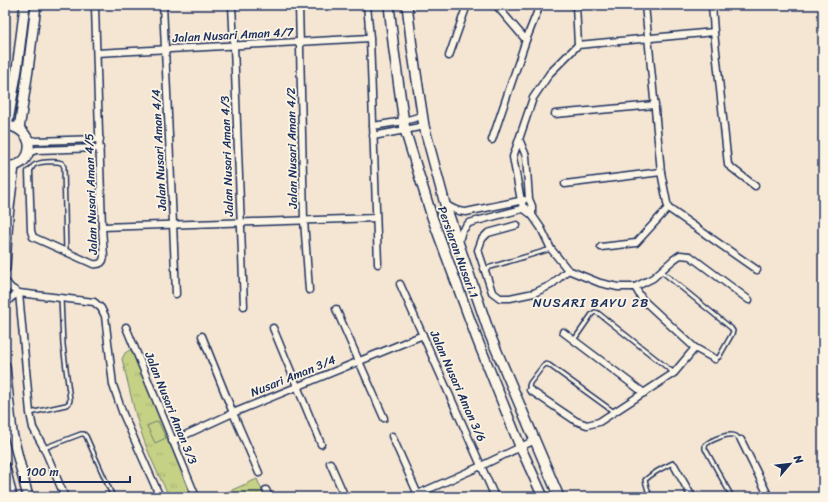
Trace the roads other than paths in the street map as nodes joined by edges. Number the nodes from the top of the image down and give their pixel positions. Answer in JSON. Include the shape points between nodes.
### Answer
{"nodes":[{"id":1,"x":25,"y":5,"type":"edge"},
{"id":2,"x":36,"y":5,"type":"edge"},
{"id":3,"x":163,"y":5,"type":"edge"},
{"id":4,"x":232,"y":5,"type":"edge"},
{"id":5,"x":300,"y":5,"type":"edge"},
{"id":6,"x":367,"y":5,"type":"edge"},
{"id":7,"x":389,"y":5,"type":"edge"},
{"id":8,"x":407,"y":5,"type":"edge"},
{"id":9,"x":467,"y":5,"type":"edge"},
{"id":10,"x":496,"y":5,"type":"edge"},
{"id":11,"x":540,"y":5,"type":"edge"},
{"id":12,"x":576,"y":5,"type":"edge"},
{"id":13,"x":645,"y":5,"type":"edge"},
{"id":14,"x":712,"y":5,"type":"edge"},
{"id":15,"x":95,"y":7,"type":"dead end"},
{"id":16,"x":714,"y":32,"type":"junction"},
{"id":17,"x":370,"y":38,"type":"junction"},
{"id":18,"x":648,"y":39,"type":"junction"},
{"id":19,"x":526,"y":40,"type":"junction"},
{"id":20,"x":301,"y":42,"type":"junction"},
{"id":21,"x":578,"y":45,"type":"junction"},
{"id":22,"x":234,"y":46,"type":"junction"},
{"id":23,"x":166,"y":49,"type":"junction"},
{"id":24,"x":97,"y":53,"type":"junction"},
{"id":25,"x":449,"y":56,"type":"dead end"},
{"id":26,"x":655,"y":105,"type":"junction"},
{"id":27,"x":555,"y":114,"type":"dead end"},
{"id":28,"x":422,"y":116,"type":"junction"},
{"id":29,"x":404,"y":121,"type":"junction"},
{"id":30,"x":373,"y":126,"type":"junction"},
{"id":31,"x":424,"y":126,"type":"junction"},
{"id":32,"x":6,"y":127,"type":"edge"},
{"id":33,"x":19,"y":129,"type":"junction"},
{"id":34,"x":405,"y":130,"type":"junction"},
{"id":35,"x":373,"y":136,"type":"junction"},
{"id":36,"x":28,"y":139,"type":"junction"},
{"id":37,"x":100,"y":139,"type":"junction"},
{"id":38,"x":519,"y":139,"type":"junction"},
{"id":39,"x":492,"y":140,"type":"dead end"},
{"id":40,"x":100,"y":148,"type":"junction"},
{"id":41,"x":28,"y":153,"type":"junction"},
{"id":42,"x":9,"y":166,"type":"edge"},
{"id":43,"x":29,"y":172,"type":"joint"},
{"id":44,"x":661,"y":172,"type":"junction"},
{"id":45,"x":565,"y":184,"type":"dead end"},
{"id":46,"x":755,"y":186,"type":"dead end"},
{"id":47,"x":529,"y":199,"type":"junction"},
{"id":48,"x":521,"y":200,"type":"junction"},
{"id":49,"x":445,"y":204,"type":"junction"},
{"id":50,"x":532,"y":206,"type":"junction"},
{"id":51,"x":668,"y":208,"type":"junction"},
{"id":52,"x":524,"y":209,"type":"junction"},
{"id":53,"x":532,"y":215,"type":"junction"},
{"id":54,"x":376,"y":218,"type":"junction"},
{"id":55,"x":304,"y":220,"type":"junction"},
{"id":56,"x":241,"y":222,"type":"junction"},
{"id":57,"x":174,"y":224,"type":"junction"},
{"id":58,"x":517,"y":225,"type":"dead end"},
{"id":59,"x":102,"y":227,"type":"junction"},
{"id":60,"x":458,"y":243,"type":"junction"},
{"id":61,"x":601,"y":247,"type":"dead end"},
{"id":62,"x":551,"y":249,"type":"junction"},
{"id":63,"x":66,"y":252,"type":"junction"},
{"id":64,"x":378,"y":264,"type":"dead end"},
{"id":65,"x":5,"y":268,"type":"edge"},
{"id":66,"x":484,"y":269,"type":"junction"},
{"id":67,"x":568,"y":270,"type":"junction"},
{"id":68,"x":757,"y":270,"type":"dead end"},
{"id":69,"x":661,"y":271,"type":"junction"},
{"id":70,"x":5,"y":281,"type":"edge"},
{"id":71,"x":400,"y":284,"type":"dead end"},
{"id":72,"x":635,"y":287,"type":"junction"},
{"id":73,"x":308,"y":290,"type":"dead end"},
{"id":74,"x":19,"y":293,"type":"junction"},
{"id":75,"x":176,"y":294,"type":"dead end"},
{"id":76,"x":61,"y":298,"type":"junction"},
{"id":77,"x":749,"y":300,"type":"dead end"},
{"id":78,"x":5,"y":304,"type":"edge"},
{"id":79,"x":244,"y":306,"type":"dead end"},
{"id":80,"x":336,"y":310,"type":"dead end"},
{"id":81,"x":126,"y":327,"type":"dead end"},
{"id":82,"x":273,"y":328,"type":"dead end"},
{"id":83,"x":563,"y":332,"type":"dead end"},
{"id":84,"x":423,"y":335,"type":"junction"},
{"id":85,"x":202,"y":336,"type":"dead end"},
{"id":86,"x":574,"y":340,"type":"junction"},
{"id":87,"x":695,"y":348,"type":"junction"},
{"id":88,"x":715,"y":359,"type":"joint"},
{"id":89,"x":359,"y":361,"type":"junction"},
{"id":90,"x":5,"y":366,"type":"edge"},
{"id":91,"x":674,"y":373,"type":"junction"},
{"id":92,"x":297,"y":387,"type":"junction"},
{"id":93,"x":530,"y":390,"type":"joint"},
{"id":94,"x":644,"y":393,"type":"junction"},
{"id":95,"x":614,"y":412,"type":"junction"},
{"id":96,"x":30,"y":413,"type":"junction"},
{"id":97,"x":233,"y":413,"type":"junction"},
{"id":98,"x":384,"y":418,"type":"dead end"},
{"id":99,"x":392,"y":436,"type":"dead end"},
{"id":100,"x":535,"y":440,"type":"junction"},
{"id":101,"x":741,"y":440,"type":"joint"},
{"id":102,"x":172,"y":441,"type":"junction"},
{"id":103,"x":321,"y":444,"type":"dead end"},
{"id":104,"x":520,"y":446,"type":"junction"},
{"id":105,"x":44,"y":448,"type":"junction"},
{"id":106,"x":330,"y":463,"type":"dead end"},
{"id":107,"x":674,"y":465,"type":"joint"},
{"id":108,"x":481,"y":466,"type":"junction"},
{"id":109,"x":5,"y":467,"type":"edge"},
{"id":110,"x":259,"y":473,"type":"dead end"},
{"id":111,"x":266,"y":490,"type":"dead end"},
{"id":112,"x":418,"y":496,"type":"edge"},
{"id":113,"x":12,"y":497,"type":"edge"},
{"id":114,"x":28,"y":497,"type":"edge"},
{"id":115,"x":65,"y":497,"type":"edge"},
{"id":116,"x":113,"y":497,"type":"edge"},
{"id":117,"x":160,"y":497,"type":"edge"},
{"id":118,"x":196,"y":497,"type":"edge"},
{"id":119,"x":269,"y":497,"type":"edge"},
{"id":120,"x":345,"y":497,"type":"edge"},
{"id":121,"x":411,"y":497,"type":"edge"},
{"id":122,"x":495,"y":497,"type":"edge"},
{"id":123,"x":543,"y":497,"type":"edge"},
{"id":124,"x":559,"y":497,"type":"edge"},
{"id":125,"x":651,"y":497,"type":"edge"},
{"id":126,"x":692,"y":497,"type":"edge"},
{"id":127,"x":732,"y":497,"type":"edge"},
{"id":128,"x":770,"y":497,"type":"edge"}],
"edges":[{"from":1,"to":32,"type":"main road","via":[[17,70]]},
{"from":2,"to":33,"type":"main road"},
{"from":3,"to":23,"type":"street","name":"Jalan Nusari Aman 4/4"},
{"from":4,"to":22,"type":"street","name":"Jalan Nusari Aman 4/3"},
{"from":5,"to":20,"type":"street","name":"Jalan Nusari Aman 4/2"},
{"from":6,"to":17,"type":"street"},
{"from":7,"to":29,"type":"main road","name":"Persiaran Nusari 1"},
{"from":8,"to":28,"type":"main road","name":"Persiaran Nusari 1"},
{"from":9,"to":25,"type":"street"},
{"from":10,"to":19,"type":"street"},
{"from":11,"to":19,"type":"street"},
{"from":12,"to":21,"type":"street"},
{"from":13,"to":18,"type":"street"},
{"from":14,"to":16,"type":"street"},
{"from":15,"to":24,"type":"street","name":"Jalan Nusari Aman 4/5"},
{"from":16,"to":18,"type":"street"},
{"from":16,"to":46,"type":"street","via":[[728,165]]},
{"from":17,"to":20,"type":"street","name":"Jalan Nusari Aman 4/7"},
{"from":17,"to":30,"type":"street"},
{"from":18,"to":21,"type":"street"},
{"from":18,"to":26,"type":"street"},
{"from":19,"to":39,"type":"street"},
{"from":20,"to":22,"type":"street","name":"Jalan Nusari Aman 4/7"},
{"from":20,"to":55,"type":"street","name":"Jalan Nusari Aman 4/2"},
{"from":21,"to":38,"type":"street","via":[[550,72],[533,98]]},
{"from":22,"to":23,"type":"street","name":"Jalan Nusari Aman 4/7"},
{"from":22,"to":56,"type":"street","name":"Jalan Nusari Aman 4/3"},
{"from":23,"to":24,"type":"street","name":"Jalan Nusari Aman 4/7"},
{"from":23,"to":57,"type":"street","name":"Jalan Nusari Aman 4/4"},
{"from":24,"to":37,"type":"street","name":"Jalan Nusari Aman 4/5"},
{"from":26,"to":27,"type":"street"},
{"from":26,"to":44,"type":"street"},
{"from":28,"to":29,"type":"street"},
{"from":28,"to":31,"type":"main road","name":"Persiaran Nusari 1"},
{"from":29,"to":30,"type":"street"},
{"from":29,"to":34,"type":"main road","name":"Persiaran Nusari 1"},
{"from":30,"to":35,"type":"street"},
{"from":31,"to":34,"type":"street"},
{"from":31,"to":49,"type":"main road","name":"Persiaran Nusari 1"},
{"from":32,"to":33,"type":"main road"},
{"from":33,"to":36,"type":"main road"},
{"from":34,"to":35,"type":"street"},
{"from":34,"to":104,"type":"main road","name":"Persiaran Nusari 1","via":[[434,224]]},
{"from":35,"to":54,"type":"street"},
{"from":36,"to":37,"type":"street"},
{"from":36,"to":41,"type":"main road"},
{"from":37,"to":40,"type":"street","name":"Jalan Nusari Aman 4/5"},
{"from":38,"to":47,"type":"street","via":[[526,156]]},
{"from":38,"to":48,"type":"street","via":[[513,157]]},
{"from":40,"to":41,"type":"street","via":[[36,150]]},
{"from":40,"to":59,"type":"street","name":"Jalan Nusari Aman 4/5"},
{"from":41,"to":42,"type":"main road","via":[[20,163]]},
{"from":42,"to":65,"type":"main road"},
{"from":43,"to":63,"type":"street","name":"Jalan Nusari Aman 4/5","via":[[32,234],[36,239]]},
{"from":43,"to":63,"type":"lane","via":[[38,163],[58,162],[64,167]]},
{"from":44,"to":45,"type":"street"},
{"from":44,"to":51,"type":"street"},
{"from":47,"to":48,"type":"street"},
{"from":47,"to":50,"type":"street"},
{"from":48,"to":49,"type":"street","via":[[466,212],[454,210]]},
{"from":48,"to":52,"type":"street"},
{"from":49,"to":60,"type":"main road","name":"Persiaran Nusari 1"},
{"from":50,"to":52,"type":"street"},
{"from":50,"to":53,"type":"street"},
{"from":51,"to":61,"type":"street","via":[[636,243]]},
{"from":51,"to":68,"type":"street"},
{"from":52,"to":53,"type":"street"},
{"from":52,"to":60,"type":"street","via":[[469,223],[462,231]]},
{"from":53,"to":62,"type":"street"},
{"from":54,"to":55,"type":"street"},
{"from":54,"to":64,"type":"street"},
{"from":55,"to":56,"type":"street"},
{"from":55,"to":73,"type":"street","name":"Jalan Nusari Aman 4/2"},
{"from":56,"to":57,"type":"street"},
{"from":56,"to":79,"type":"street","name":"Jalan Nusari Aman 4/3"},
{"from":57,"to":59,"type":"street"},
{"from":57,"to":75,"type":"street","name":"Jalan Nusari Aman 4/4"},
{"from":58,"to":66,"type":"street","via":[[488,233],[482,239],[478,250]]},
{"from":59,"to":63,"type":"street","name":"Jalan Nusari Aman 4/5","via":[[104,261],[101,264],[94,264]]},
{"from":60,"to":100,"type":"main road","name":"Persiaran Nusari 1","via":[[490,335]]},
{"from":62,"to":66,"type":"lane"},
{"from":62,"to":67,"type":"street"},
{"from":66,"to":67,"type":"street","via":[[492,292],[500,298],[534,293],[551,285]]},
{"from":67,"to":72,"type":"street","via":[[600,284]]},
{"from":69,"to":72,"type":"street"},
{"from":69,"to":77,"type":"street","via":[[680,255],[690,256]]},
{"from":69,"to":88,"type":"lane","via":[[733,331],[719,357]]},
{"from":70,"to":74,"type":"street","via":[[10,288]]},
{"from":71,"to":84,"type":"street","name":"Jalan Nusari Aman 3/6"},
{"from":72,"to":87,"type":"street","via":[[642,299]]},
{"from":74,"to":76,"type":"street"},
{"from":74,"to":78,"type":"street"},
{"from":74,"to":96,"type":"street"},
{"from":76,"to":96,"type":"lane","via":[[63,345],[70,400],[66,405]]},
{"from":76,"to":117,"type":"street","via":[[94,302],[105,316],[114,391]]},
{"from":80,"to":89,"type":"street"},
{"from":81,"to":102,"type":"street","name":"Jalan Nusari Aman 3/3"},
{"from":82,"to":92,"type":"street"},
{"from":83,"to":86,"type":"street"},
{"from":84,"to":89,"type":"street","name":"Nusari Aman 3/4"},
{"from":84,"to":108,"type":"street","name":"Jalan Nusari Aman 3/6"},
{"from":85,"to":97,"type":"street"},
{"from":86,"to":91,"type":"lane","via":[[595,312]]},
{"from":86,"to":94,"type":"street"},
{"from":87,"to":88,"type":"street"},
{"from":87,"to":91,"type":"street"},
{"from":89,"to":92,"type":"street","name":"Nusari Aman 3/4"},
{"from":89,"to":98,"type":"street"},
{"from":90,"to":114,"type":"main road","via":[[12,433]]},
{"from":91,"to":94,"type":"street"},
{"from":92,"to":97,"type":"street","name":"Nusari Aman 3/4"},
{"from":92,"to":103,"type":"street"},
{"from":93,"to":95,"type":"street","via":[[576,421],[587,425],[599,422]]},
{"from":93,"to":95,"type":"lane","via":[[530,383],[546,364]]},
{"from":94,"to":95,"type":"street"},
{"from":96,"to":105,"type":"street","via":[[33,428]]},
{"from":97,"to":102,"type":"street","name":"Nusari Aman 3/4"},
{"from":97,"to":110,"type":"street"},
{"from":99,"to":112,"type":"street"},
{"from":100,"to":104,"type":"street"},
{"from":100,"to":124,"type":"main road","name":"Persiaran Nusari 1"},
{"from":101,"to":127,"type":"lane","via":[[731,434],[705,445]]},
{"from":101,"to":128,"type":"street"},
{"from":102,"to":118,"type":"street","name":"Jalan Nusari Aman 3/3"},
{"from":104,"to":108,"type":"street"},
{"from":104,"to":123,"type":"main road","name":"Persiaran Nusari 1"},
{"from":105,"to":115,"type":"street"},
{"from":105,"to":116,"type":"lane","via":[[84,434]]},
{"from":106,"to":120,"type":"street"},
{"from":107,"to":125,"type":"lane","via":[[673,463],[661,468],[645,480]]},
{"from":107,"to":126,"type":"street"},
{"from":108,"to":112,"type":"street"},
{"from":108,"to":122,"type":"street","name":"Jalan Nusari Aman 3/6"},
{"from":109,"to":113,"type":"main road"},
{"from":111,"to":119,"type":"street"},
{"from":112,"to":121,"type":"street"}]}
